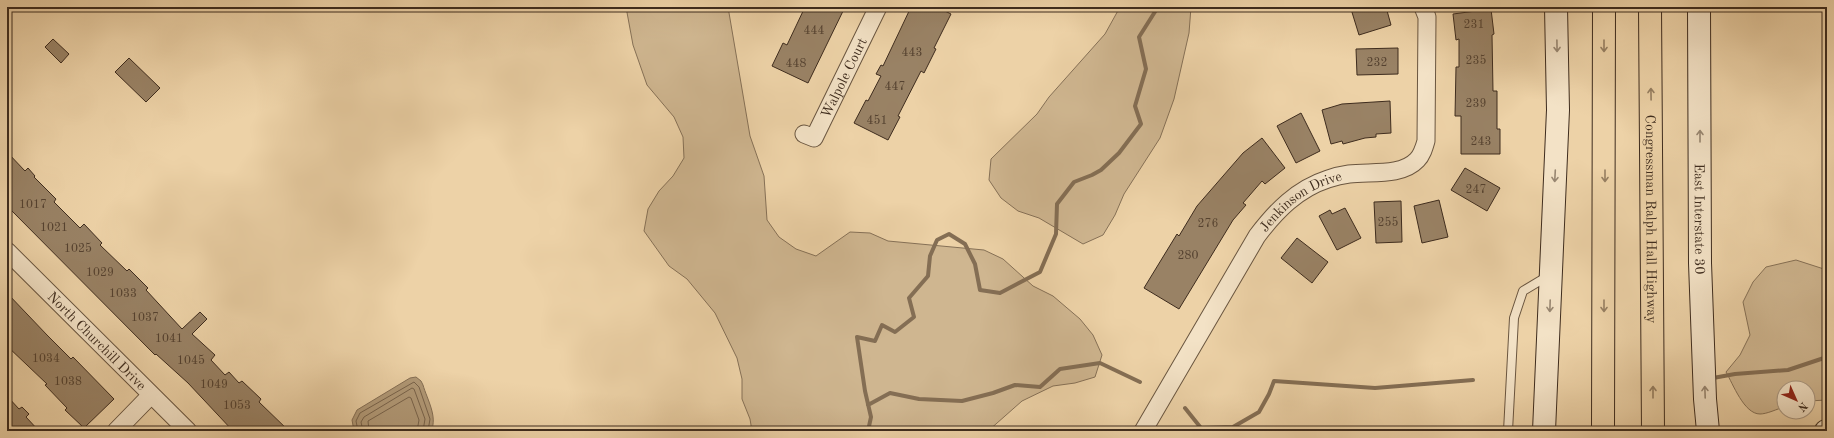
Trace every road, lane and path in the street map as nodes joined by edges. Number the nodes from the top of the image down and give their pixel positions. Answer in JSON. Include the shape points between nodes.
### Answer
{"nodes":[{"id":1,"x":878,"y":7,"type":"edge"},
{"id":2,"x":1423,"y":7,"type":"edge"},
{"id":3,"x":1556,"y":7,"type":"edge"},
{"id":4,"x":1604,"y":7,"type":"edge"},
{"id":5,"x":1650,"y":7,"type":"edge"},
{"id":6,"x":1699,"y":7,"type":"edge"},
{"id":7,"x":804,"y":134,"type":"dead end"},
{"id":8,"x":7,"y":250,"type":"edge"},
{"id":9,"x":1551,"y":275,"type":"junction"},
{"id":10,"x":151,"y":395,"type":"junction"},
{"id":11,"x":116,"y":431,"type":"edge"},
{"id":12,"x":188,"y":431,"type":"edge"},
{"id":13,"x":1143,"y":431,"type":"edge"},
{"id":14,"x":1508,"y":431,"type":"edge"},
{"id":15,"x":1544,"y":431,"type":"edge"},
{"id":16,"x":1603,"y":431,"type":"edge"},
{"id":17,"x":1652,"y":431,"type":"edge"},
{"id":18,"x":1708,"y":431,"type":"edge"}],
"edges":[{"from":1,"to":7,"type":"street","name":"Walpole Court","via":[[814,138]]},
{"from":2,"to":13,"type":"street","name":"Jenkinson Drive","via":[[1427,17],[1426,141],[1423,152],[1407,167],[1327,179],[1291,198],[1273,215],[1257,236]]},
{"from":3,"to":9,"type":"main road","one_way":true,"via":[[1558,110]]},
{"from":4,"to":16,"type":"highway","one_way":true},
{"from":17,"to":5,"type":"highway","name":"Congressman Ralph Hall Highway","one_way":true},
{"from":18,"to":6,"type":"main road","name":"East Interstate 30","one_way":true,"via":[[1700,263]]},
{"from":8,"to":10,"type":"street","name":"North Churchill Drive"},
{"from":9,"to":14,"type":"lane","via":[[1523,291],[1514,318]]},
{"from":9,"to":15,"type":"main road","one_way":true},
{"from":10,"to":11,"type":"street"},
{"from":10,"to":12,"type":"street","name":"North Churchill Drive"}]}
